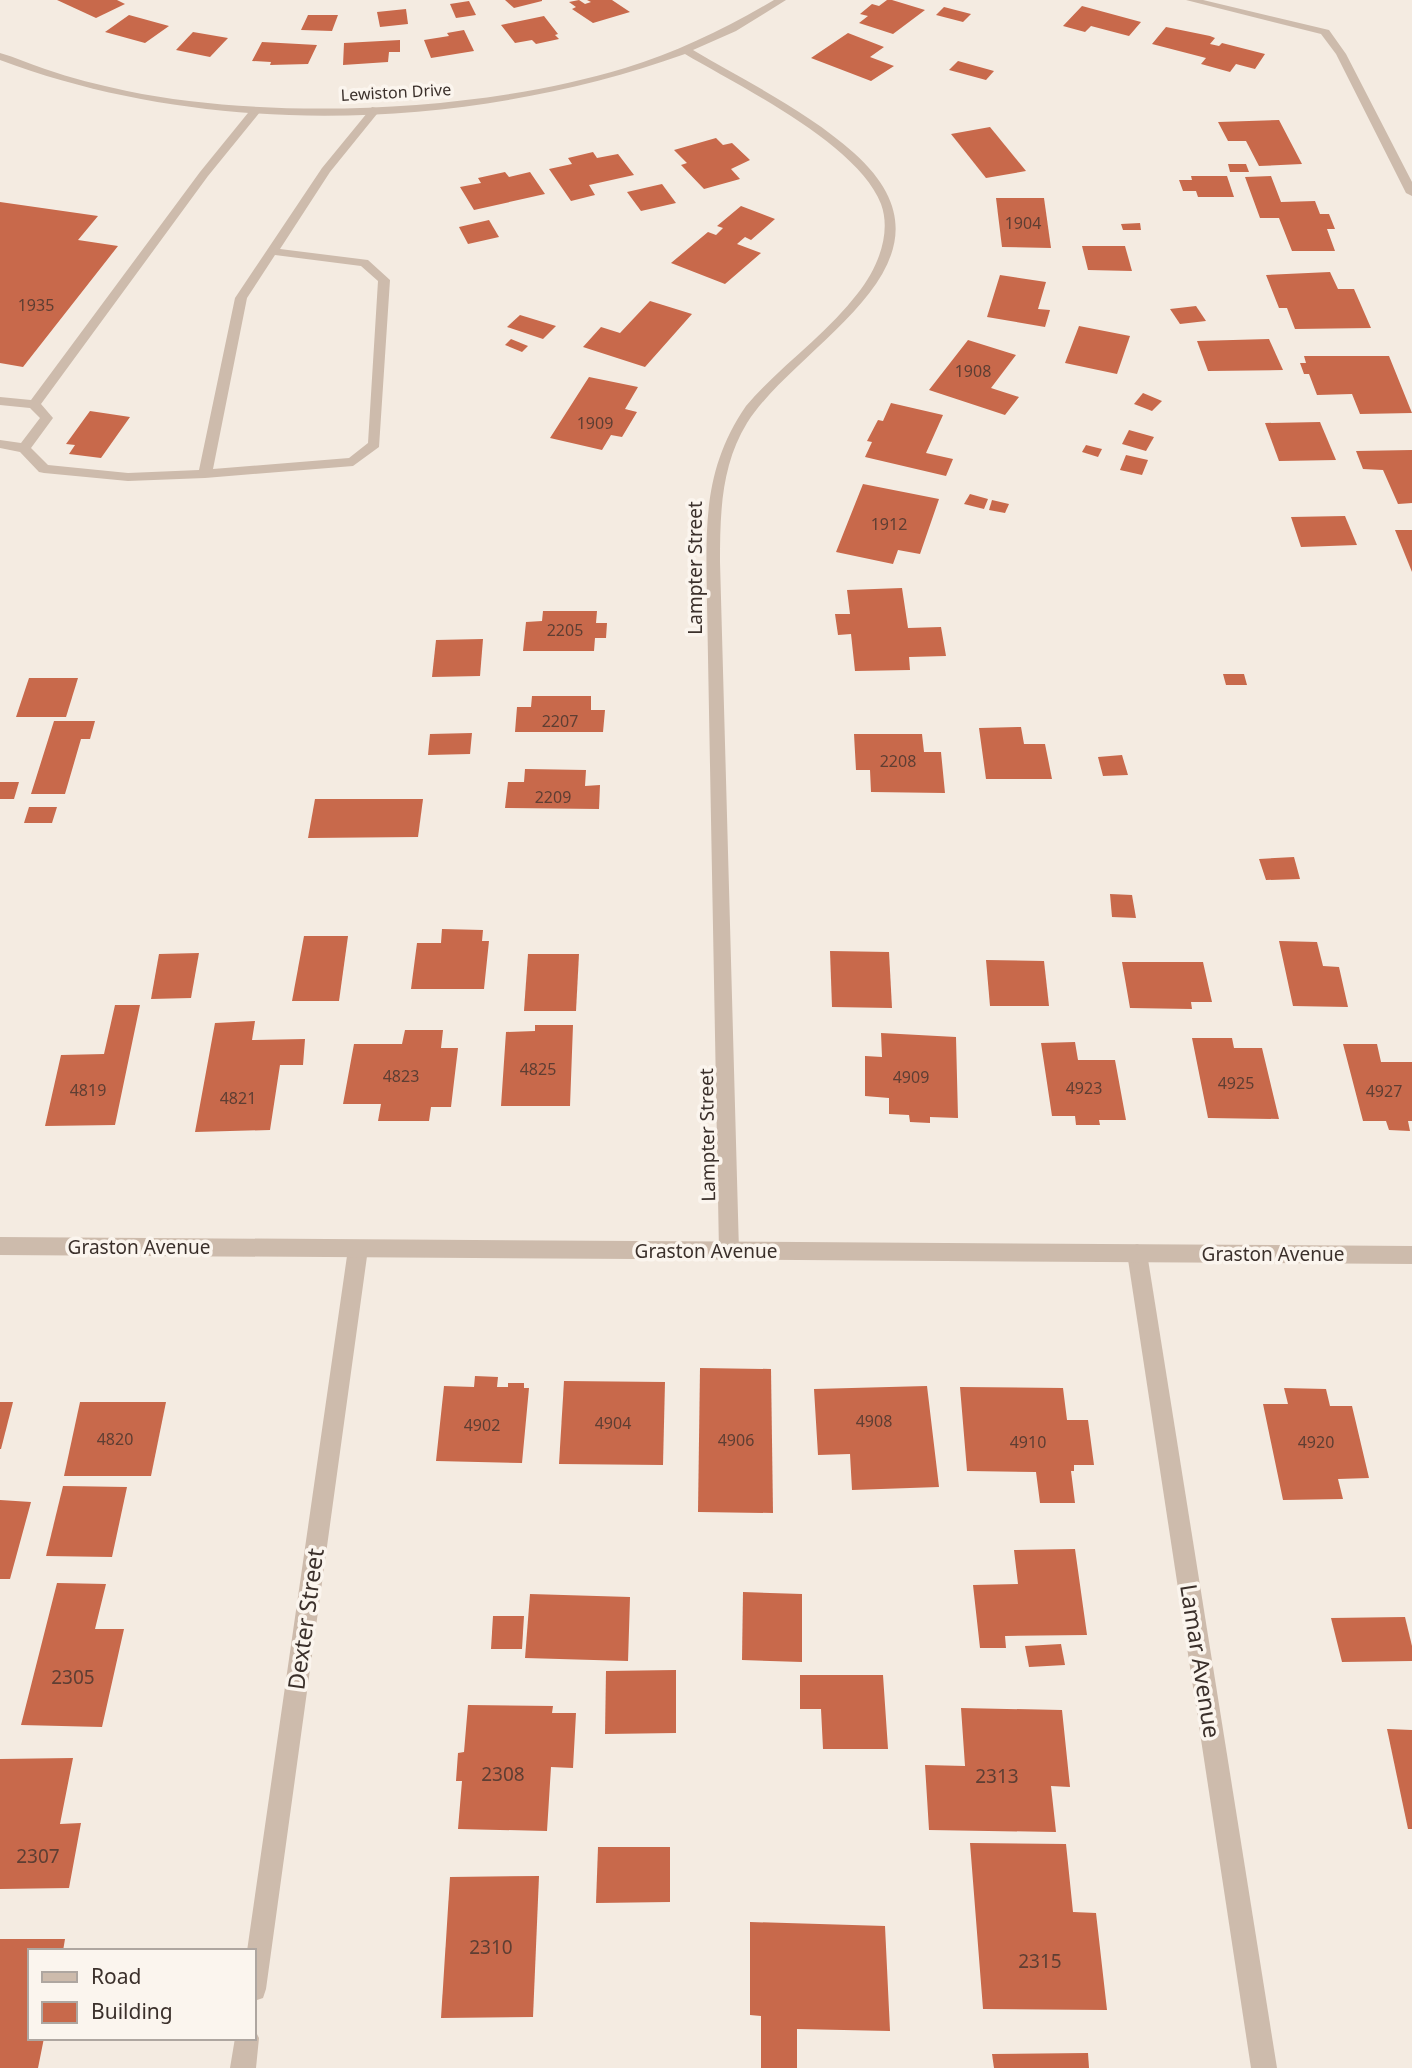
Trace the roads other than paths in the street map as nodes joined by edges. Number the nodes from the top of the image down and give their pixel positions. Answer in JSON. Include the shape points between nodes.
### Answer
{"nodes":[{"id":1,"x":781,"y":0,"type":"edge"},
{"id":2,"x":1191,"y":0,"type":"edge"},
{"id":3,"x":687,"y":51,"type":"junction"},
{"id":4,"x":0,"y":56,"type":"edge"},
{"id":5,"x":376,"y":109,"type":"junction"},
{"id":6,"x":256,"y":110,"type":"junction"},
{"id":7,"x":1412,"y":193,"type":"edge"},
{"id":8,"x":271,"y":251,"type":"junction"},
{"id":9,"x":0,"y":401,"type":"edge"},
{"id":10,"x":34,"y":404,"type":"junction"},
{"id":11,"x":0,"y":444,"type":"edge"},
{"id":12,"x":24,"y":448,"type":"junction"},
{"id":13,"x":205,"y":474,"type":"junction"},
{"id":14,"x":0,"y":1246,"type":"edge"},
{"id":15,"x":358,"y":1249,"type":"junction"},
{"id":16,"x":729,"y":1251,"type":"junction"},
{"id":17,"x":1137,"y":1253,"type":"junction"},
{"id":18,"x":1412,"y":1255,"type":"edge"},
{"id":19,"x":256,"y":1975,"type":"edge"},
{"id":20,"x":247,"y":2040,"type":"edge"},
{"id":21,"x":243,"y":2068,"type":"edge"},
{"id":22,"x":1264,"y":2068,"type":"edge"}],
"edges":[{"from":1,"to":3,"type":"street","name":"Lewiston Drive"},
{"from":2,"to":7,"type":"street","via":[[1325,33],[1341,54]]},
{"from":3,"to":5,"type":"street","name":"Lewiston Drive","via":[[552,91],[485,102]]},
{"from":3,"to":16,"type":"street","name":"Lampter Street","via":[[845,149],[881,189],[891,229],[879,272],[858,302],[756,401],[731,441],[714,495]]},
{"from":4,"to":6,"type":"street","name":"Lewiston Drive","via":[[105,90]]},
{"from":5,"to":6,"type":"street","name":"Lewiston Drive"},
{"from":5,"to":8,"type":"street","via":[[326,170]]},
{"from":6,"to":10,"type":"street"},
{"from":8,"to":13,"type":"street","via":[[240,298]]},
{"from":8,"to":13,"type":"street","via":[[363,263],[384,280],[374,444],[353,462]]},
{"from":9,"to":10,"type":"street"},
{"from":10,"to":12,"type":"street","via":[[47,418]]},
{"from":11,"to":12,"type":"street"},
{"from":12,"to":13,"type":"street","via":[[44,469],[128,477]]},
{"from":14,"to":15,"type":"street","name":"Graston Avenue"},
{"from":15,"to":16,"type":"street","name":"Graston Avenue"},
{"from":15,"to":19,"type":"street","name":"Dexter Street"},
{"from":16,"to":17,"type":"street","name":"Graston Avenue"},
{"from":17,"to":18,"type":"street","name":"Graston Avenue"},
{"from":17,"to":22,"type":"street","name":"Lamar Avenue"},
{"from":20,"to":21,"type":"street"}]}
